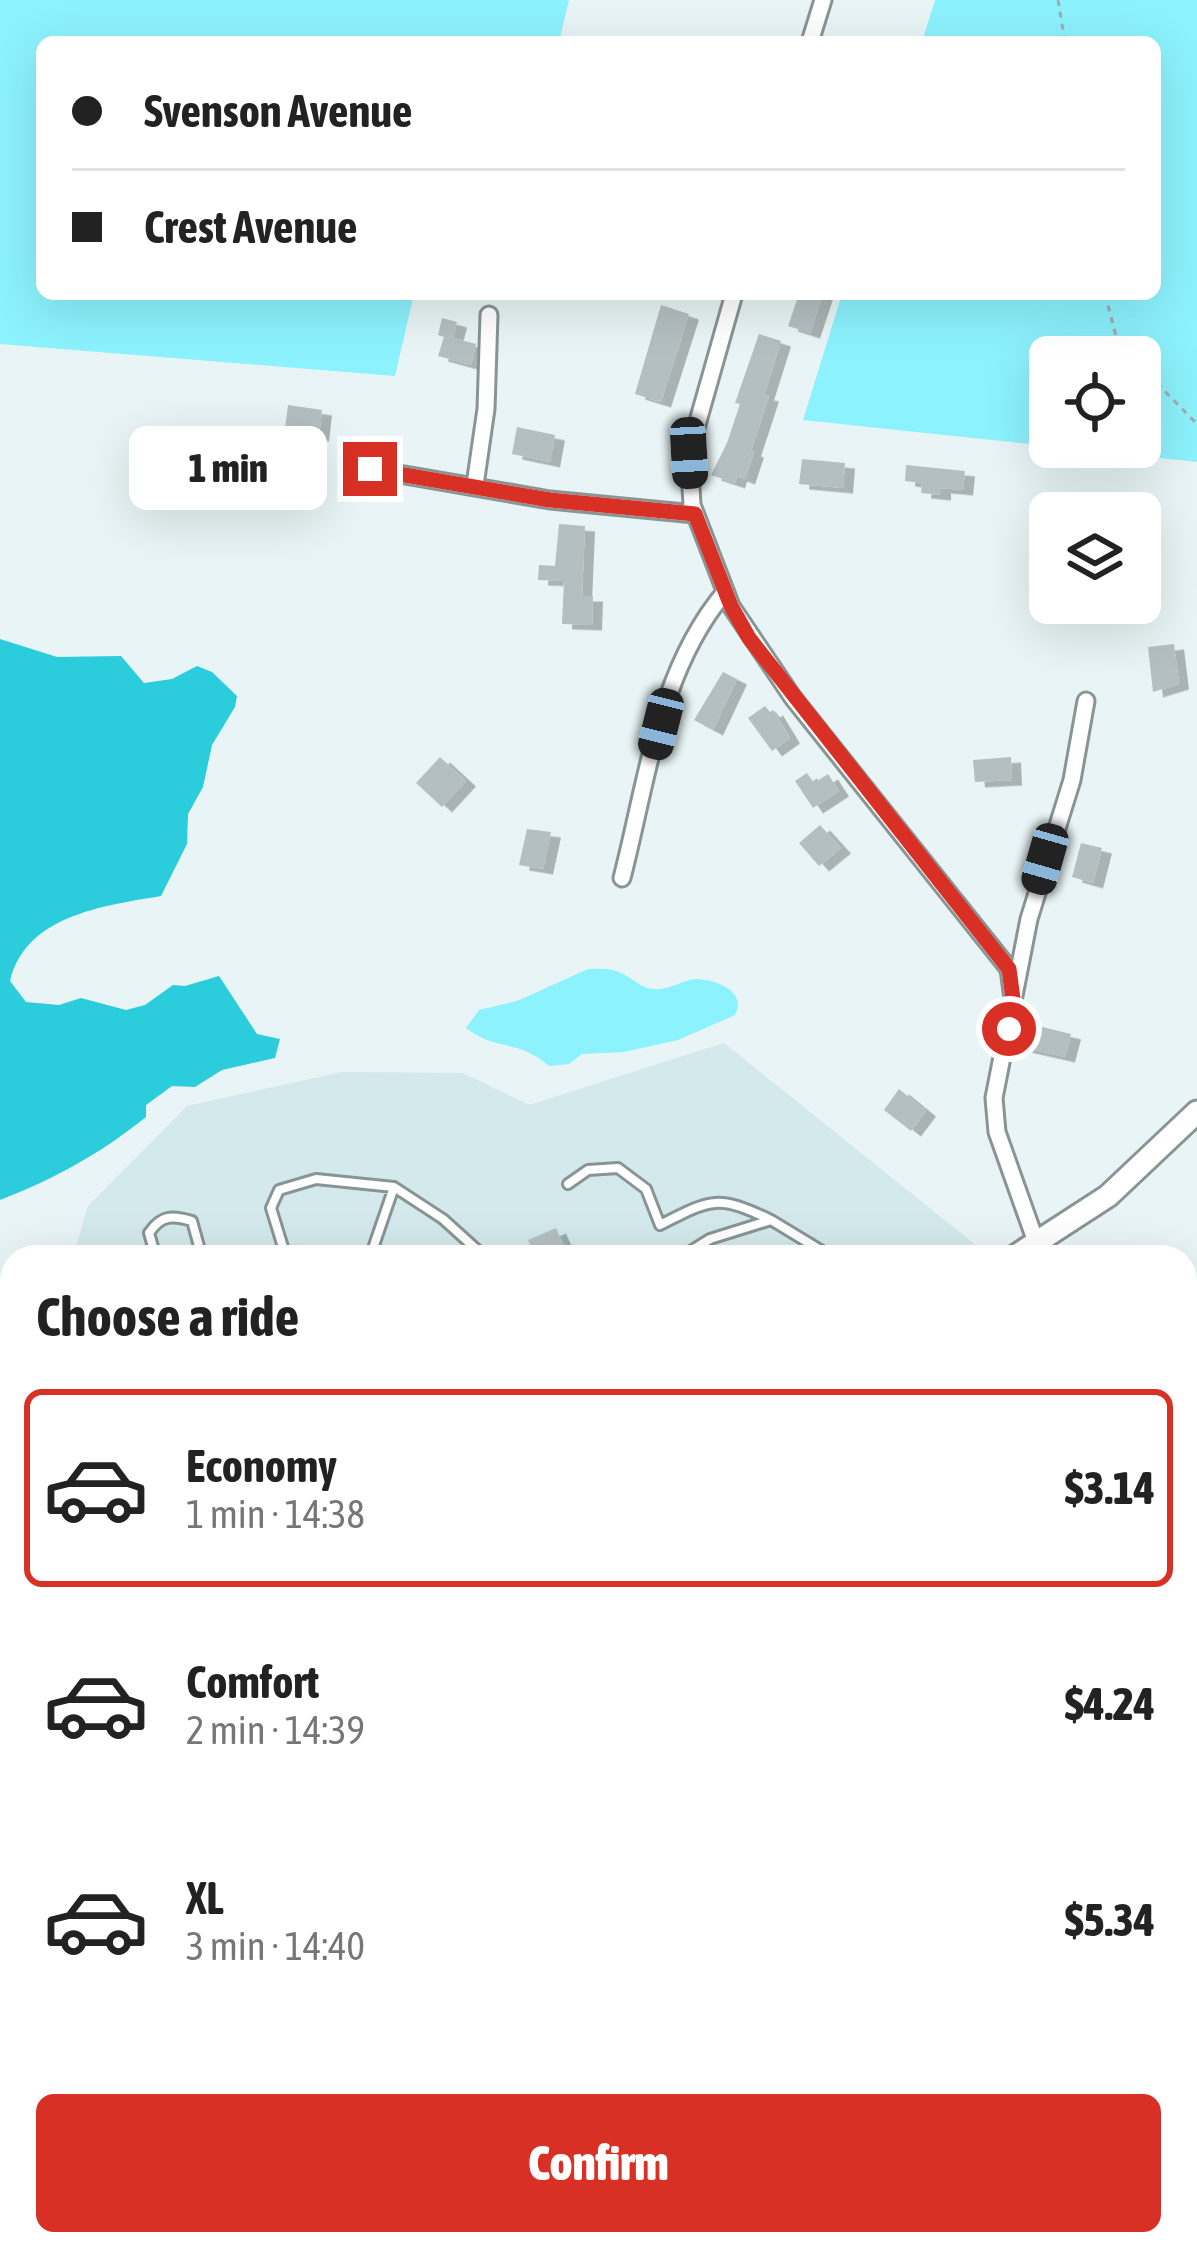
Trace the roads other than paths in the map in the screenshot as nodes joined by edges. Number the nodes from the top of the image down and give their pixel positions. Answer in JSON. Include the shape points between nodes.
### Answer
{"nodes":[{"id":1,"x":823,"y":0,"type":"edge"},
{"id":2,"x":812,"y":36,"type":"edge"},
{"id":3,"x":732,"y":300,"type":"edge"},
{"id":4,"x":489,"y":314,"type":"dead end"},
{"id":5,"x":370,"y":469,"type":"dead end"},
{"id":6,"x":475,"y":484,"type":"junction"},
{"id":7,"x":695,"y":514,"type":"junction"},
{"id":8,"x":725,"y":592,"type":"junction"},
{"id":9,"x":1086,"y":701,"type":"dead end"},
{"id":10,"x":622,"y":878,"type":"dead end"},
{"id":11,"x":1013,"y":999,"type":"junction"},
{"id":12,"x":1197,"y":1112,"type":"edge"},
{"id":13,"x":568,"y":1184,"type":"dead end"},
{"id":14,"x":394,"y":1187,"type":"junction"},
{"id":15,"x":771,"y":1220,"type":"junction"},
{"id":16,"x":1036,"y":1242,"type":"junction"},
{"id":17,"x":152,"y":1245,"type":"edge"},
{"id":18,"x":199,"y":1245,"type":"edge"},
{"id":19,"x":282,"y":1245,"type":"edge"},
{"id":20,"x":374,"y":1245,"type":"edge"},
{"id":21,"x":471,"y":1245,"type":"edge"},
{"id":22,"x":700,"y":1245,"type":"edge"},
{"id":23,"x":812,"y":1245,"type":"edge"},
{"id":24,"x":1032,"y":1245,"type":"edge"}],
"edges":[{"from":1,"to":2,"type":"street"},
{"from":3,"to":7,"type":"street","via":[[689,453]]},
{"from":4,"to":6,"type":"street"},
{"from":5,"to":6,"type":"street"},
{"from":6,"to":7,"type":"street"},
{"from":7,"to":8,"type":"street"},
{"from":8,"to":10,"type":"street","via":[[700,622],[671,686]]},
{"from":8,"to":11,"type":"street","via":[[793,698],[1009,969]]},
{"from":9,"to":11,"type":"street"},
{"from":11,"to":16,"type":"street","via":[[994,1098]]},
{"from":12,"to":16,"type":"street","via":[[1108,1196]]},
{"from":13,"to":15,"type":"lane","via":[[588,1170],[618,1168],[646,1189],[661,1225],[707,1202],[738,1204]]},
{"from":14,"to":19,"type":"lane","via":[[316,1179],[279,1190],[271,1208]]},
{"from":14,"to":20,"type":"lane"},
{"from":14,"to":21,"type":"lane"},
{"from":15,"to":22,"type":"lane"},
{"from":15,"to":23,"type":"lane"},
{"from":16,"to":24,"type":"street"},
{"from":17,"to":18,"type":"lane","via":[[149,1233],[172,1215],[192,1221]]}]}
